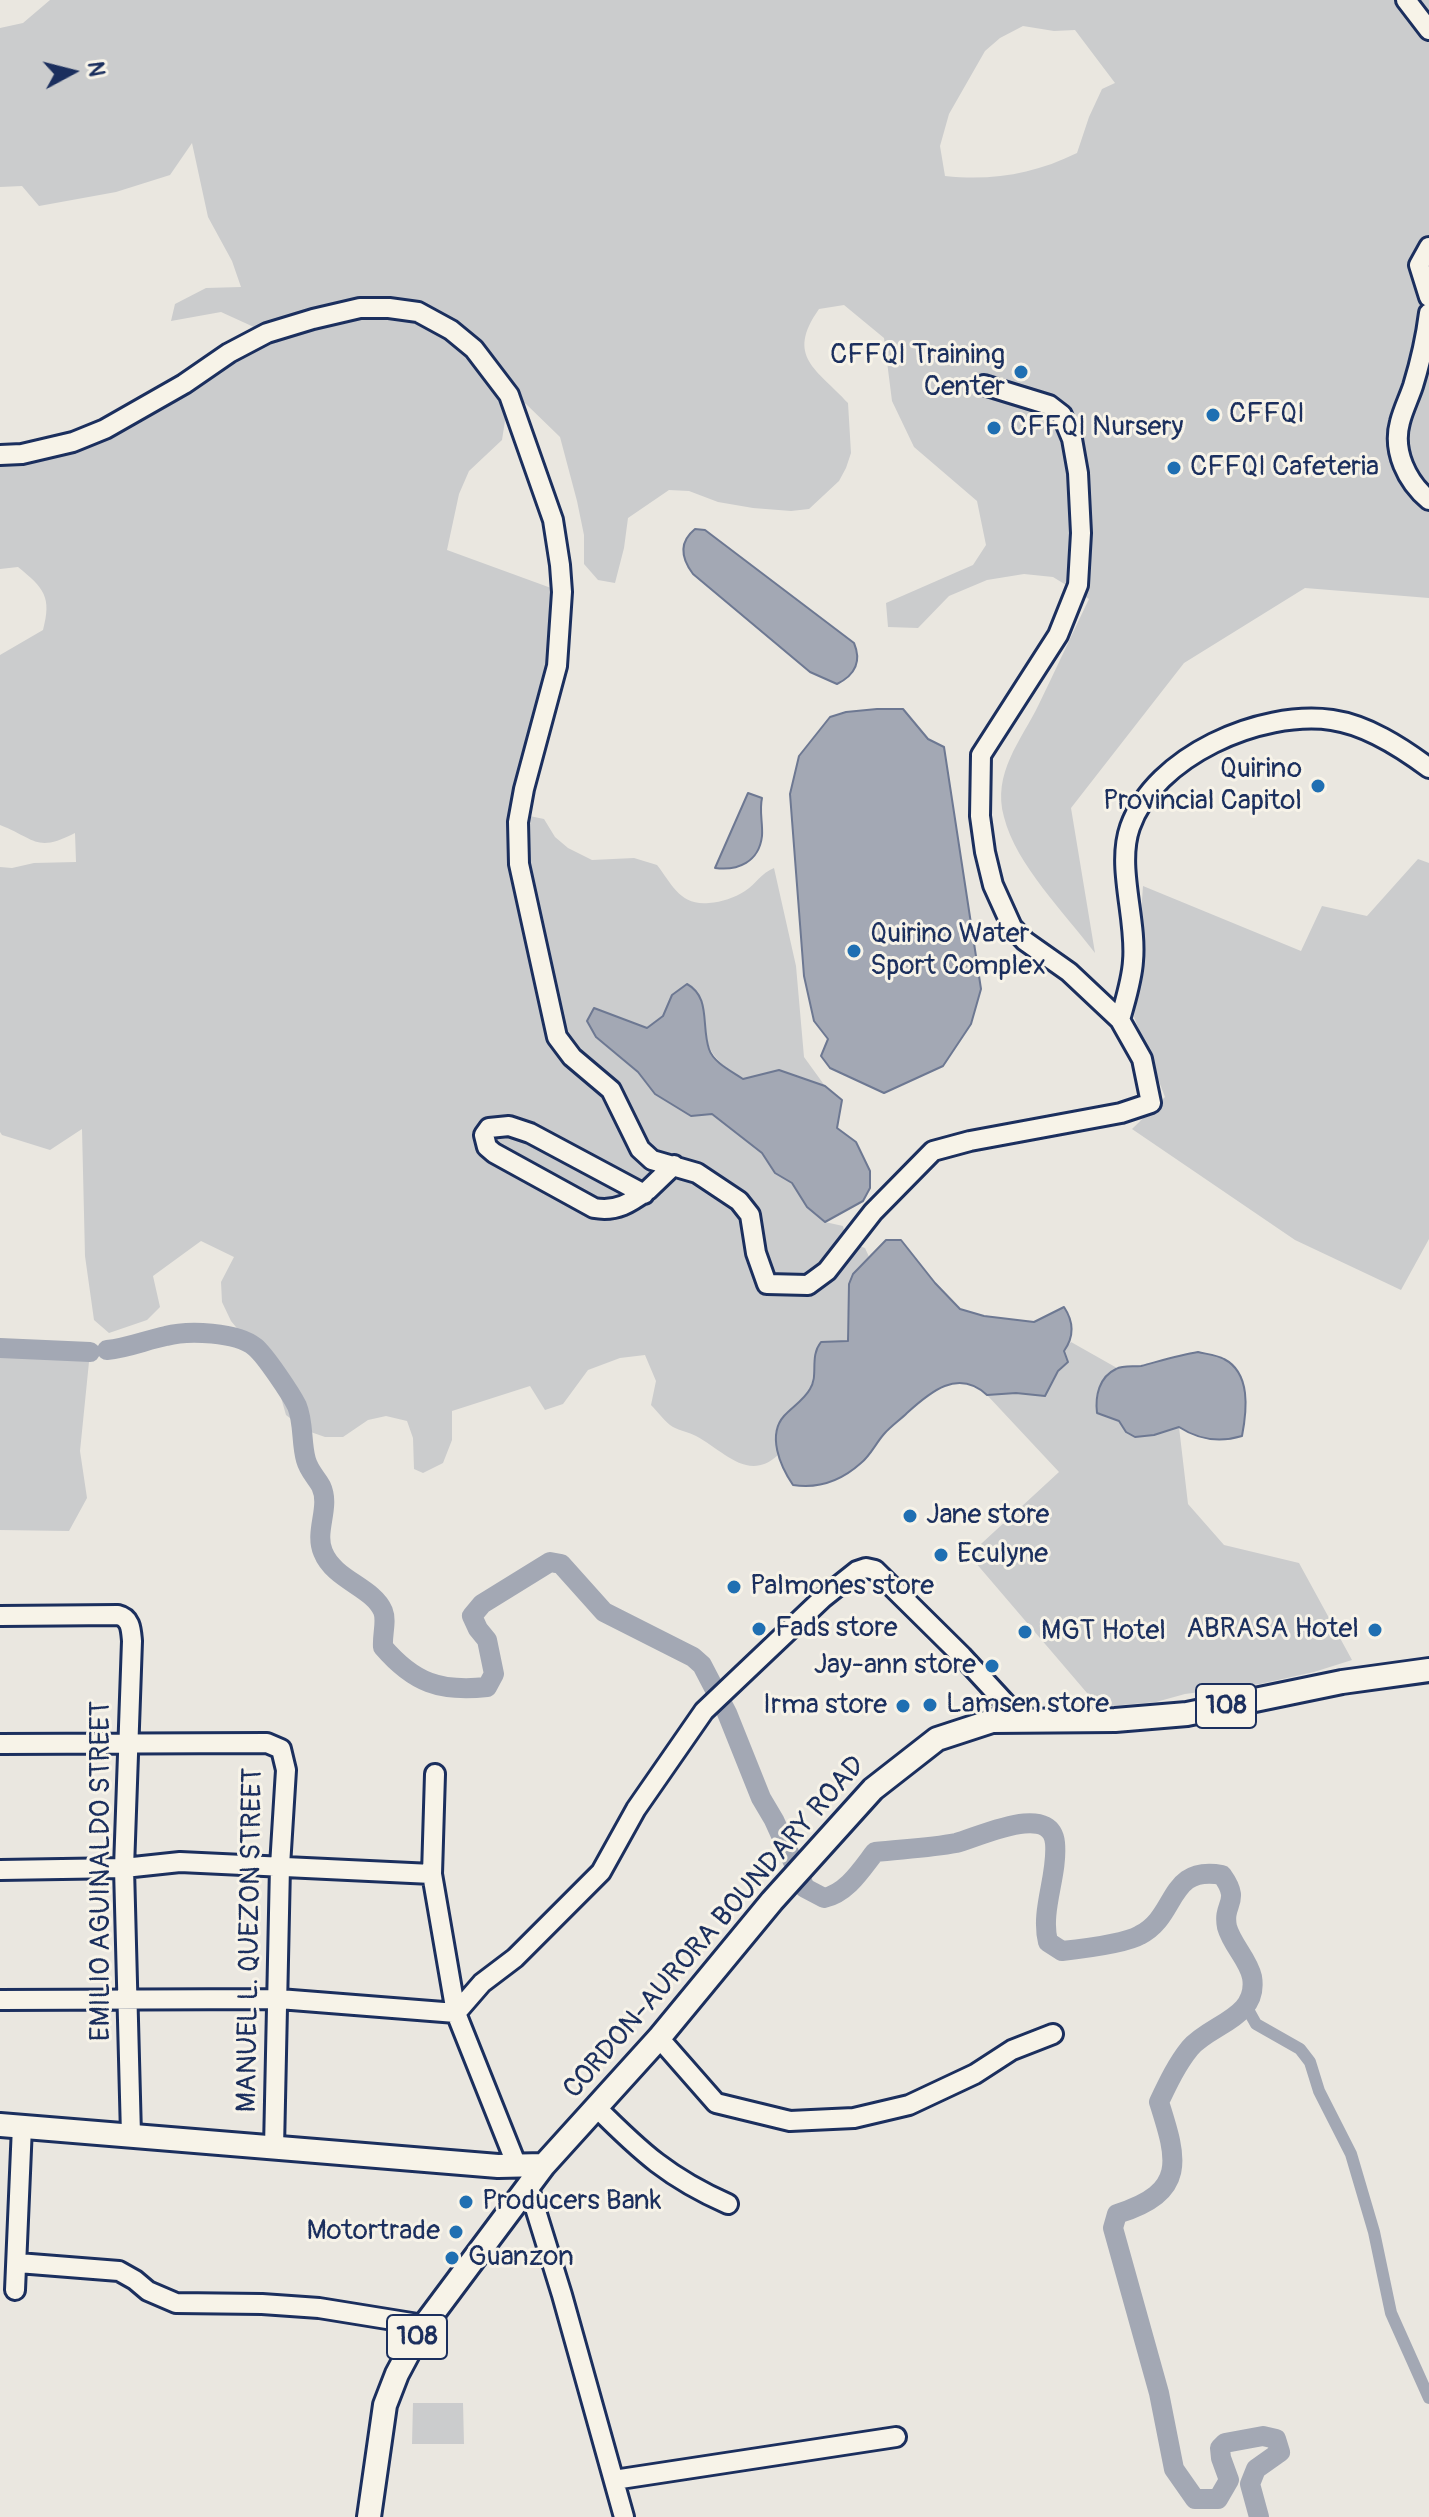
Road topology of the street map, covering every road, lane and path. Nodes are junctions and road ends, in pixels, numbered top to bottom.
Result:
1 (1406, 0) edge
2 (1429, 30) edge
3 (1429, 247) edge
4 (1429, 297) edge
5 (1429, 313) edge
6 (984, 385) dead end
7 (0, 455) edge
8 (1429, 500) edge
9 (1429, 768) edge
10 (1120, 1020) junction
11 (674, 1165) junction
12 (644, 1194) junction
13 (0, 1616) edge
14 (1429, 1670) edge
15 (1021, 1720) junction
16 (128, 1743) junction
17 (0, 1744) edge
18 (435, 1774) dead end
19 (280, 1866) junction
20 (124, 1868) junction
21 (0, 1870) edge
22 (432, 1874) junction
23 (128, 1998) junction
24 (279, 1999) junction
25 (0, 2000) edge
26 (456, 2013) junction
27 (1053, 2034) dead end
28 (659, 2038) junction
29 (597, 2108) junction
30 (11, 2126) edge
31 (131, 2135) junction
32 (274, 2148) junction
33 (544, 2165) junction
34 (507, 2166) junction
35 (525, 2189) junction
36 (728, 2204) dead end
37 (18, 2263) junction
38 (15, 2290) dead end
39 (424, 2325) junction
40 (896, 2437) dead end
41 (614, 2480) junction
42 (369, 2517) edge
43 (624, 2517) edge

1 - 2 street
3 - 4 street
5 - 8 street
6 - 10 street
7 - 11 street
9 - 10 street
10 - 11 street
11 - 12 street
12 - 12 street
13 - 16 street, EMILIO AGUINALDO STREET
14 - 15 main road, CORDON-AURORA BOUNDARY ROAD / 108
15 - 26 street
15 - 28 main road, CORDON-AURORA BOUNDARY ROAD / 108
16 - 17 street
16 - 19 street, MANUEL L. QUEZON STREET
16 - 20 street, EMILIO AGUINALDO STREET
18 - 22 street
19 - 20 street
19 - 22 street
19 - 24 street, MANUEL L. QUEZON STREET
20 - 21 street
20 - 23 street, EMILIO AGUINALDO STREET
22 - 26 street
23 - 24 street
23 - 25 street
23 - 31 street, EMILIO AGUINALDO STREET
24 - 26 street
24 - 32 street, MANUEL L. QUEZON STREET
26 - 34 street
27 - 28 street
28 - 29 main road, CORDON-AURORA BOUNDARY ROAD / 108
29 - 33 main road, CORDON-AURORA BOUNDARY ROAD / 108
29 - 36 street
30 - 31 main road
30 - 37 street
31 - 32 main road
32 - 34 main road
33 - 34 main road
33 - 35 main road, CORDON-AURORA BOUNDARY ROAD / 108
34 - 35 main road
35 - 39 main road, CORDON-AURORA BOUNDARY ROAD / 108
35 - 41 street
37 - 38 street
37 - 39 street
39 - 42 main road, CORDON-AURORA BOUNDARY ROAD / 108
40 - 41 street
41 - 43 street

